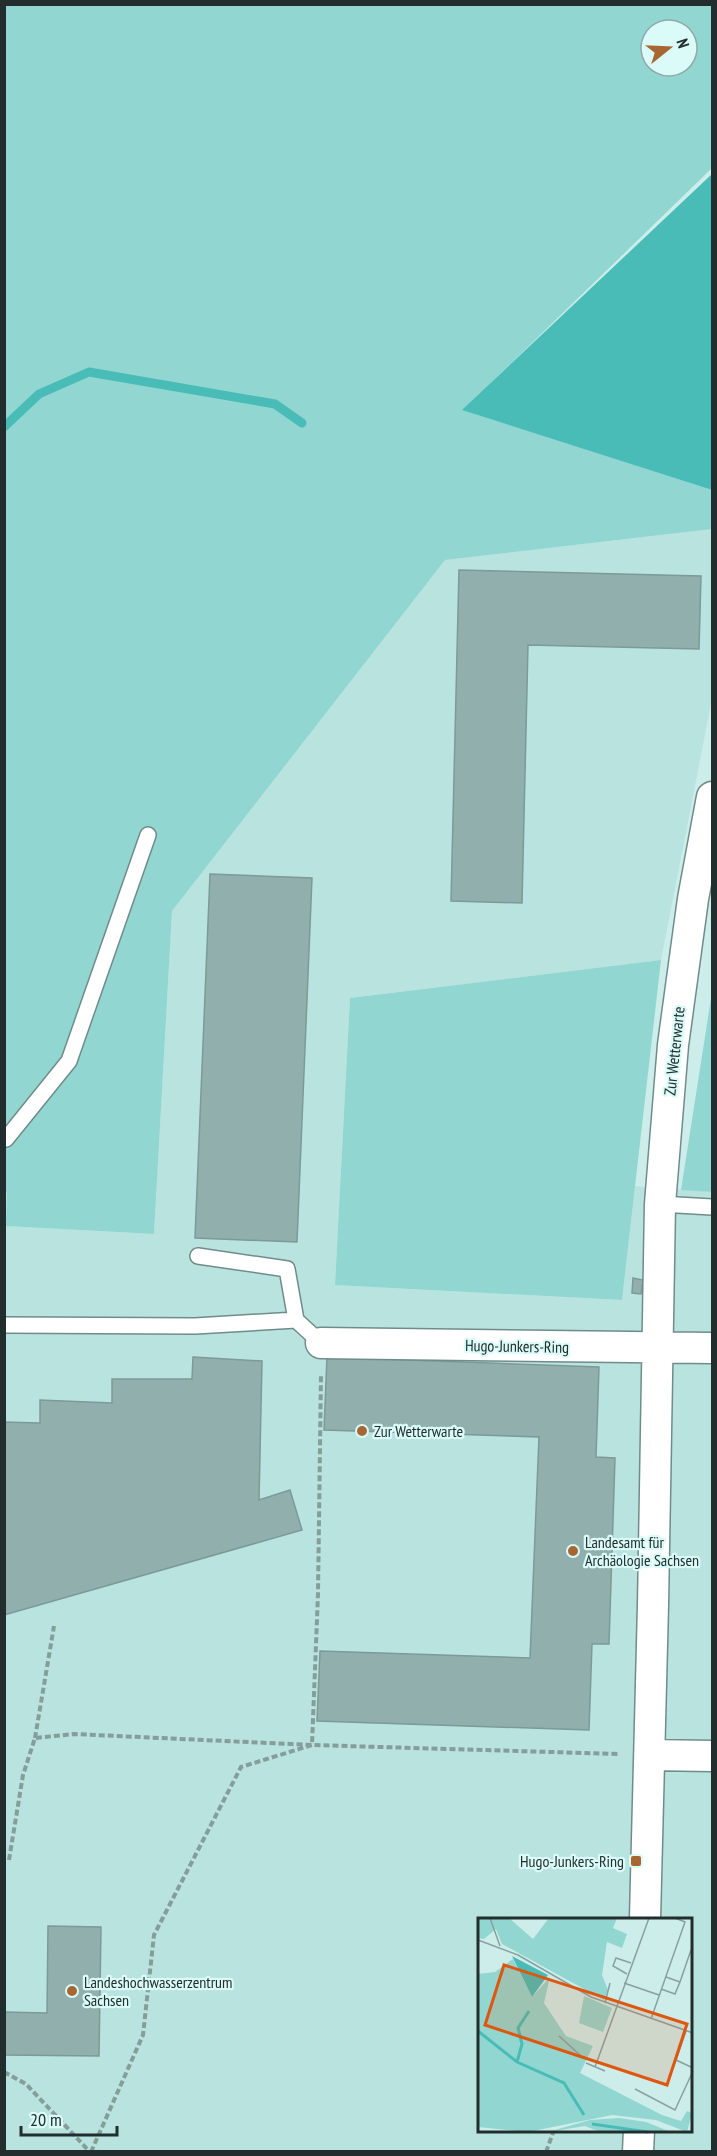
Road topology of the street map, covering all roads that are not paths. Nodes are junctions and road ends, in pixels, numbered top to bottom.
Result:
1 (712, 797) edge
2 (148, 835) dead end
3 (6, 1139) dead end
4 (660, 1204) junction
5 (712, 1207) edge
6 (198, 1256) dead end
7 (296, 1320) junction
8 (4, 1325) edge
9 (321, 1343) joint
10 (656, 1348) junction
11 (712, 1348) edge
12 (650, 1755) junction
13 (712, 1756) edge
14 (645, 1918) edge
15 (639, 2132) edge
16 (638, 2151) edge

1 - 4 street, Zur Wetterwarte
2 - 3 lane
4 - 5 lane
4 - 10 street, Zur Wetterwarte
6 - 7 lane
7 - 8 lane
7 - 9 lane
9 - 10 street, Hugo-Junkers-Ring
10 - 11 street, Hugo-Junkers-Ring
10 - 12 street, Zur Wetterwarte
12 - 13 street
12 - 14 street, Zur Wetterwarte
15 - 16 street

